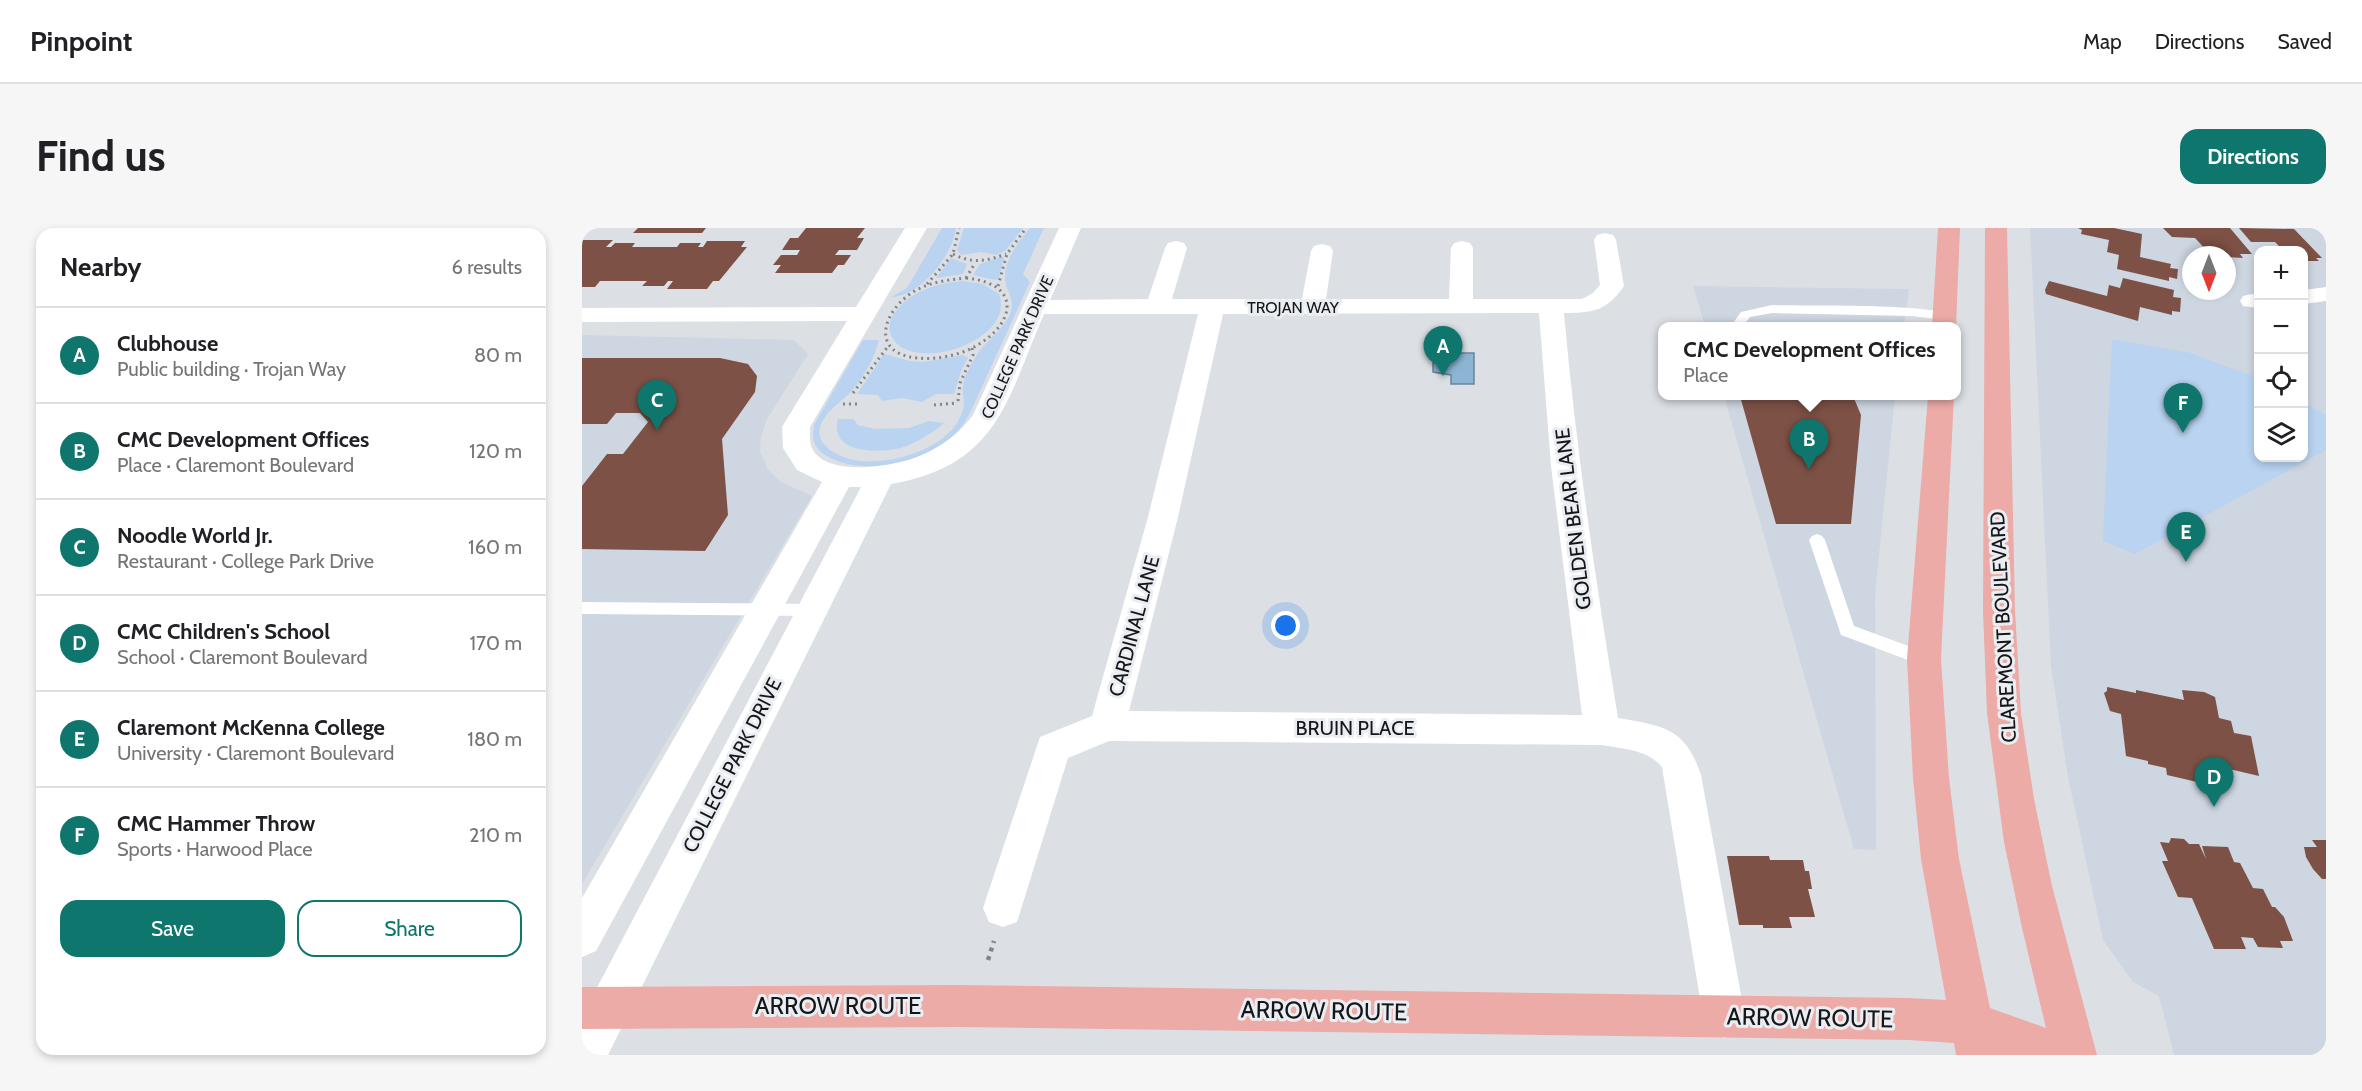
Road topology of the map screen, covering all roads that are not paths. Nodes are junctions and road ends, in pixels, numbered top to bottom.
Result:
1 (916, 228) edge
2 (1070, 228) edge
3 (1949, 228) edge
4 (1996, 228) edge
5 (1605, 240) dead end
6 (1176, 248) dead end
7 (1462, 248) dead end
8 (1322, 251) dead end
9 (2326, 294) edge
10 (2308, 296) edge
11 (1551, 306) junction
12 (1035, 307) junction
13 (1158, 307) junction
14 (1212, 307) junction
15 (1313, 307) junction
16 (1461, 307) junction
17 (862, 314) junction
18 (582, 315) edge
19 (1944, 321) edge
20 (1739, 322) edge
21 (1941, 400) edge
22 (840, 476) junction
23 (881, 476) junction
24 (1817, 540) dead end
25 (582, 608) edge
26 (764, 610) junction
27 (811, 610) junction
28 (1924, 659) junction
29 (1107, 726) junction
30 (1602, 730) junction
31 (1004, 908) dead end
32 (582, 937) edge
33 (595, 1008) edge
34 (1724, 1017) junction
35 (1975, 1039) edge
36 (585, 1055) edge
37 (2060, 1055) edge
38 (2075, 1055) edge

1 - 17 street, COLLEGE PARK DRIVE
2 - 12 street, COLLEGE PARK DRIVE
3 - 19 main road
4 - 38 main road, CLAREMONT BOULEVARD
5 - 11 street, TROJAN WAY
6 - 13 street
7 - 16 street
8 - 15 street
9 - 10 street
11 - 16 street, TROJAN WAY
11 - 30 street, GOLDEN BEAR LANE
12 - 13 street, TROJAN WAY
12 - 23 street, COLLEGE PARK DRIVE
13 - 14 street, TROJAN WAY
14 - 15 street, TROJAN WAY
14 - 29 street, CARDINAL LANE
15 - 16 street, TROJAN WAY
17 - 18 street
17 - 22 street, COLLEGE PARK DRIVE
19 - 20 lane
21 - 28 main road
22 - 23 street, COLLEGE PARK DRIVE
22 - 26 street
23 - 27 street, COLLEGE PARK DRIVE
24 - 28 lane
25 - 26 lane
26 - 27 lane
26 - 32 street
27 - 33 street, COLLEGE PARK DRIVE
28 - 35 main road
29 - 30 street, BRUIN PLACE
29 - 31 street
30 - 34 street, BRUIN PLACE
33 - 34 main road, ARROW ROUTE
33 - 36 street, COLLEGE PARK DRIVE
34 - 35 main road, ARROW ROUTE
35 - 37 main road, ARROW ROUTE

